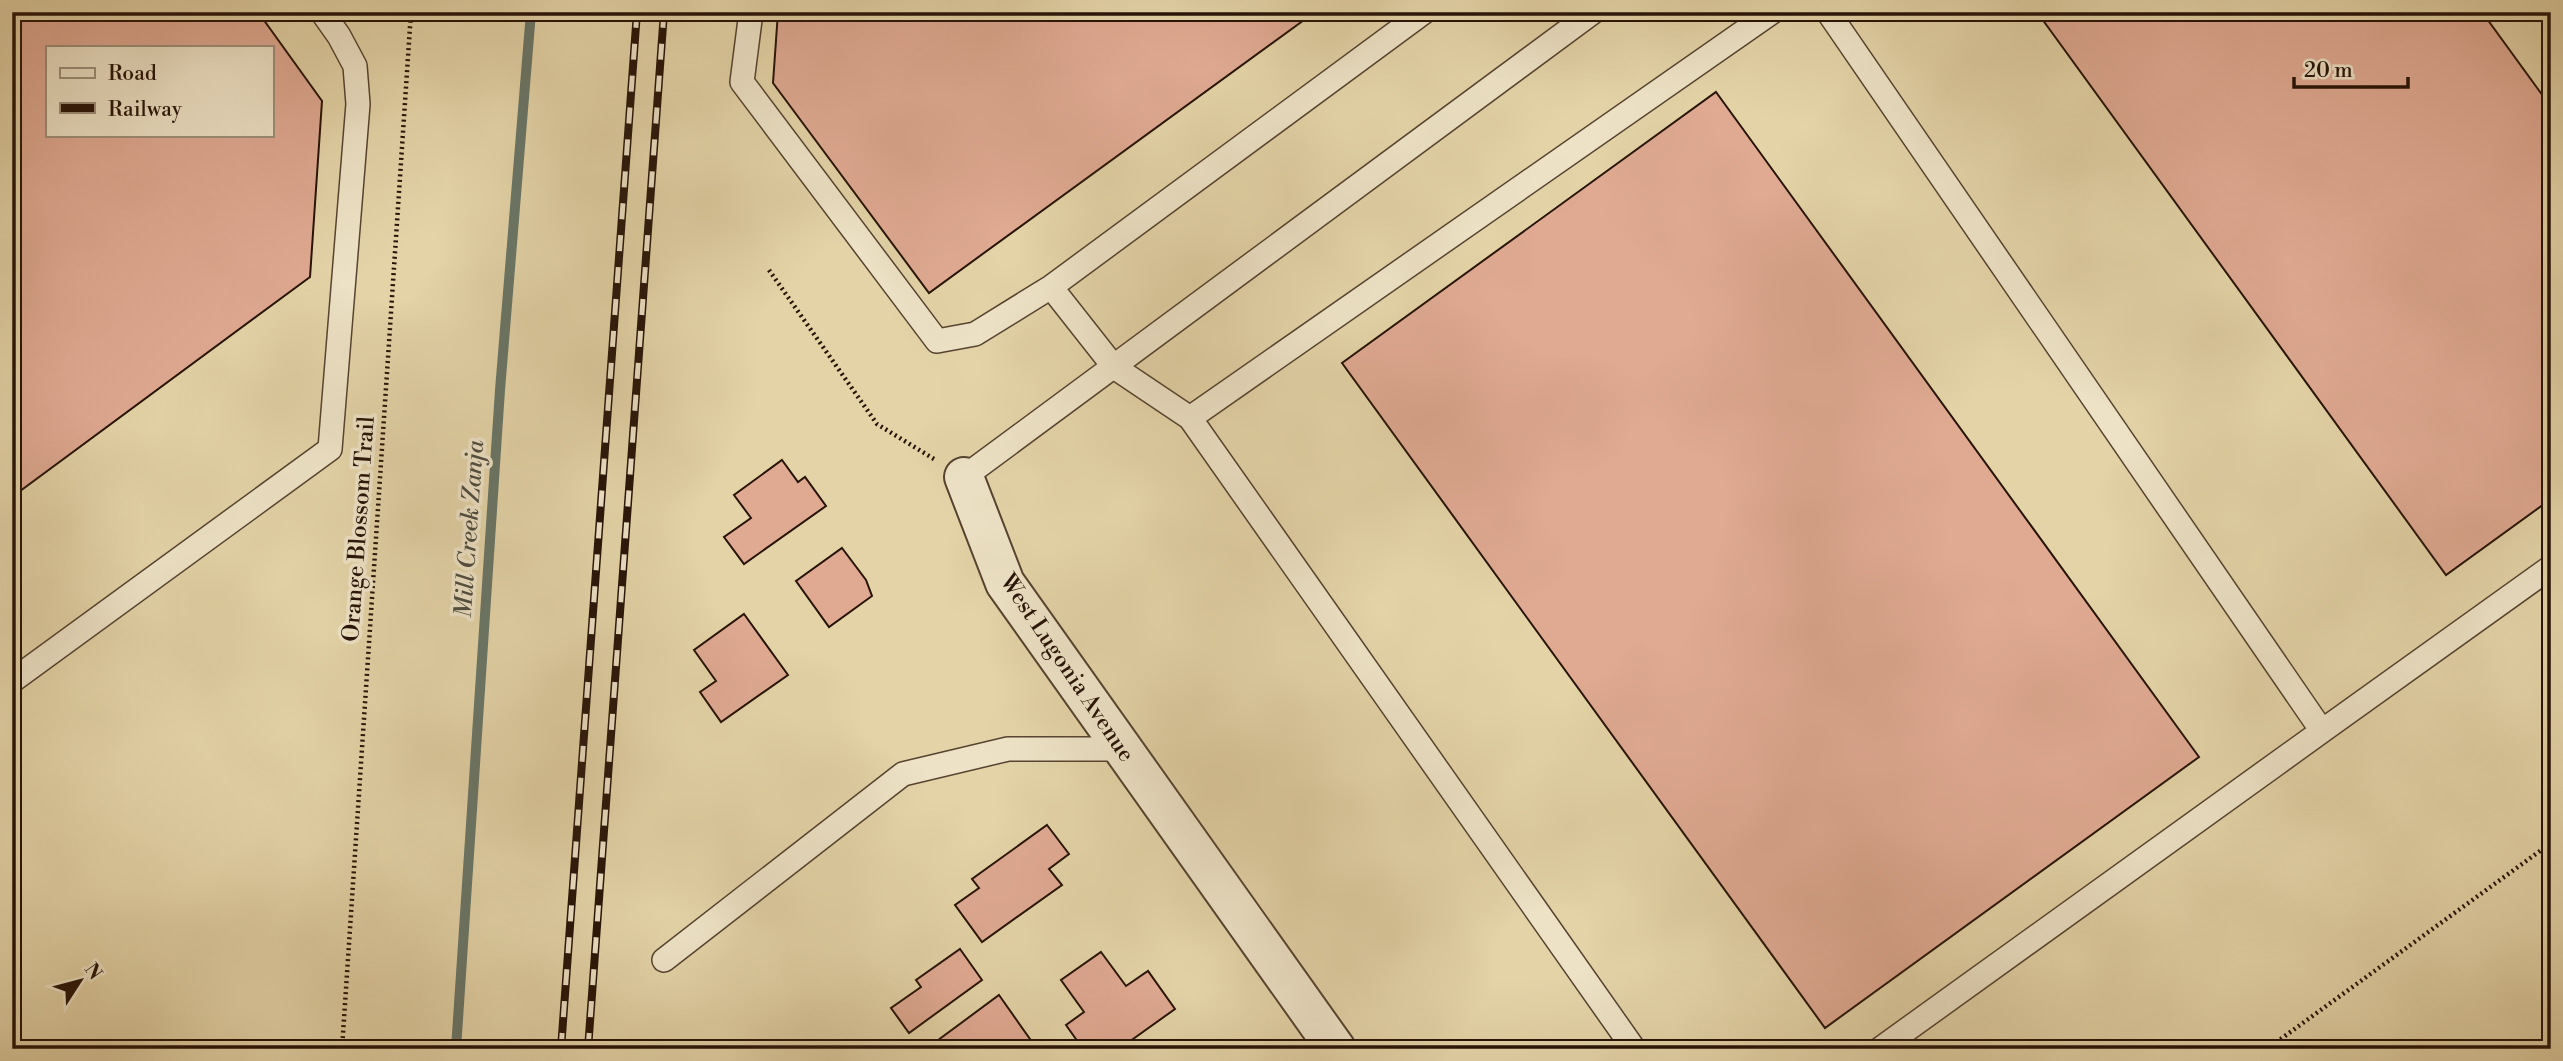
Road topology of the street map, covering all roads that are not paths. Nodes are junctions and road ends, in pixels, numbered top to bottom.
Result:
1 (322, 12) edge
2 (751, 12) edge
3 (1424, 12) edge
4 (1593, 12) edge
5 (1772, 12) edge
6 (1828, 12) edge
7 (1051, 288) junction
8 (1114, 367) junction
9 (1190, 418) junction
10 (964, 477) joint
11 (2551, 567) edge
12 (12, 681) edge
13 (2322, 732) junction
14 (1122, 749) junction
15 (664, 960) dead end
16 (1336, 1049) edge
17 (1634, 1049) edge
18 (1880, 1049) edge

1 - 12 lane
2 - 7 lane
3 - 7 lane
4 - 8 lane
5 - 9 lane
6 - 13 lane
7 - 8 lane
8 - 9 lane
8 - 10 lane
9 - 17 lane
10 - 14 street, West Lugonia Avenue
11 - 13 lane
13 - 18 lane
14 - 15 lane
14 - 16 street, West Lugonia Avenue

